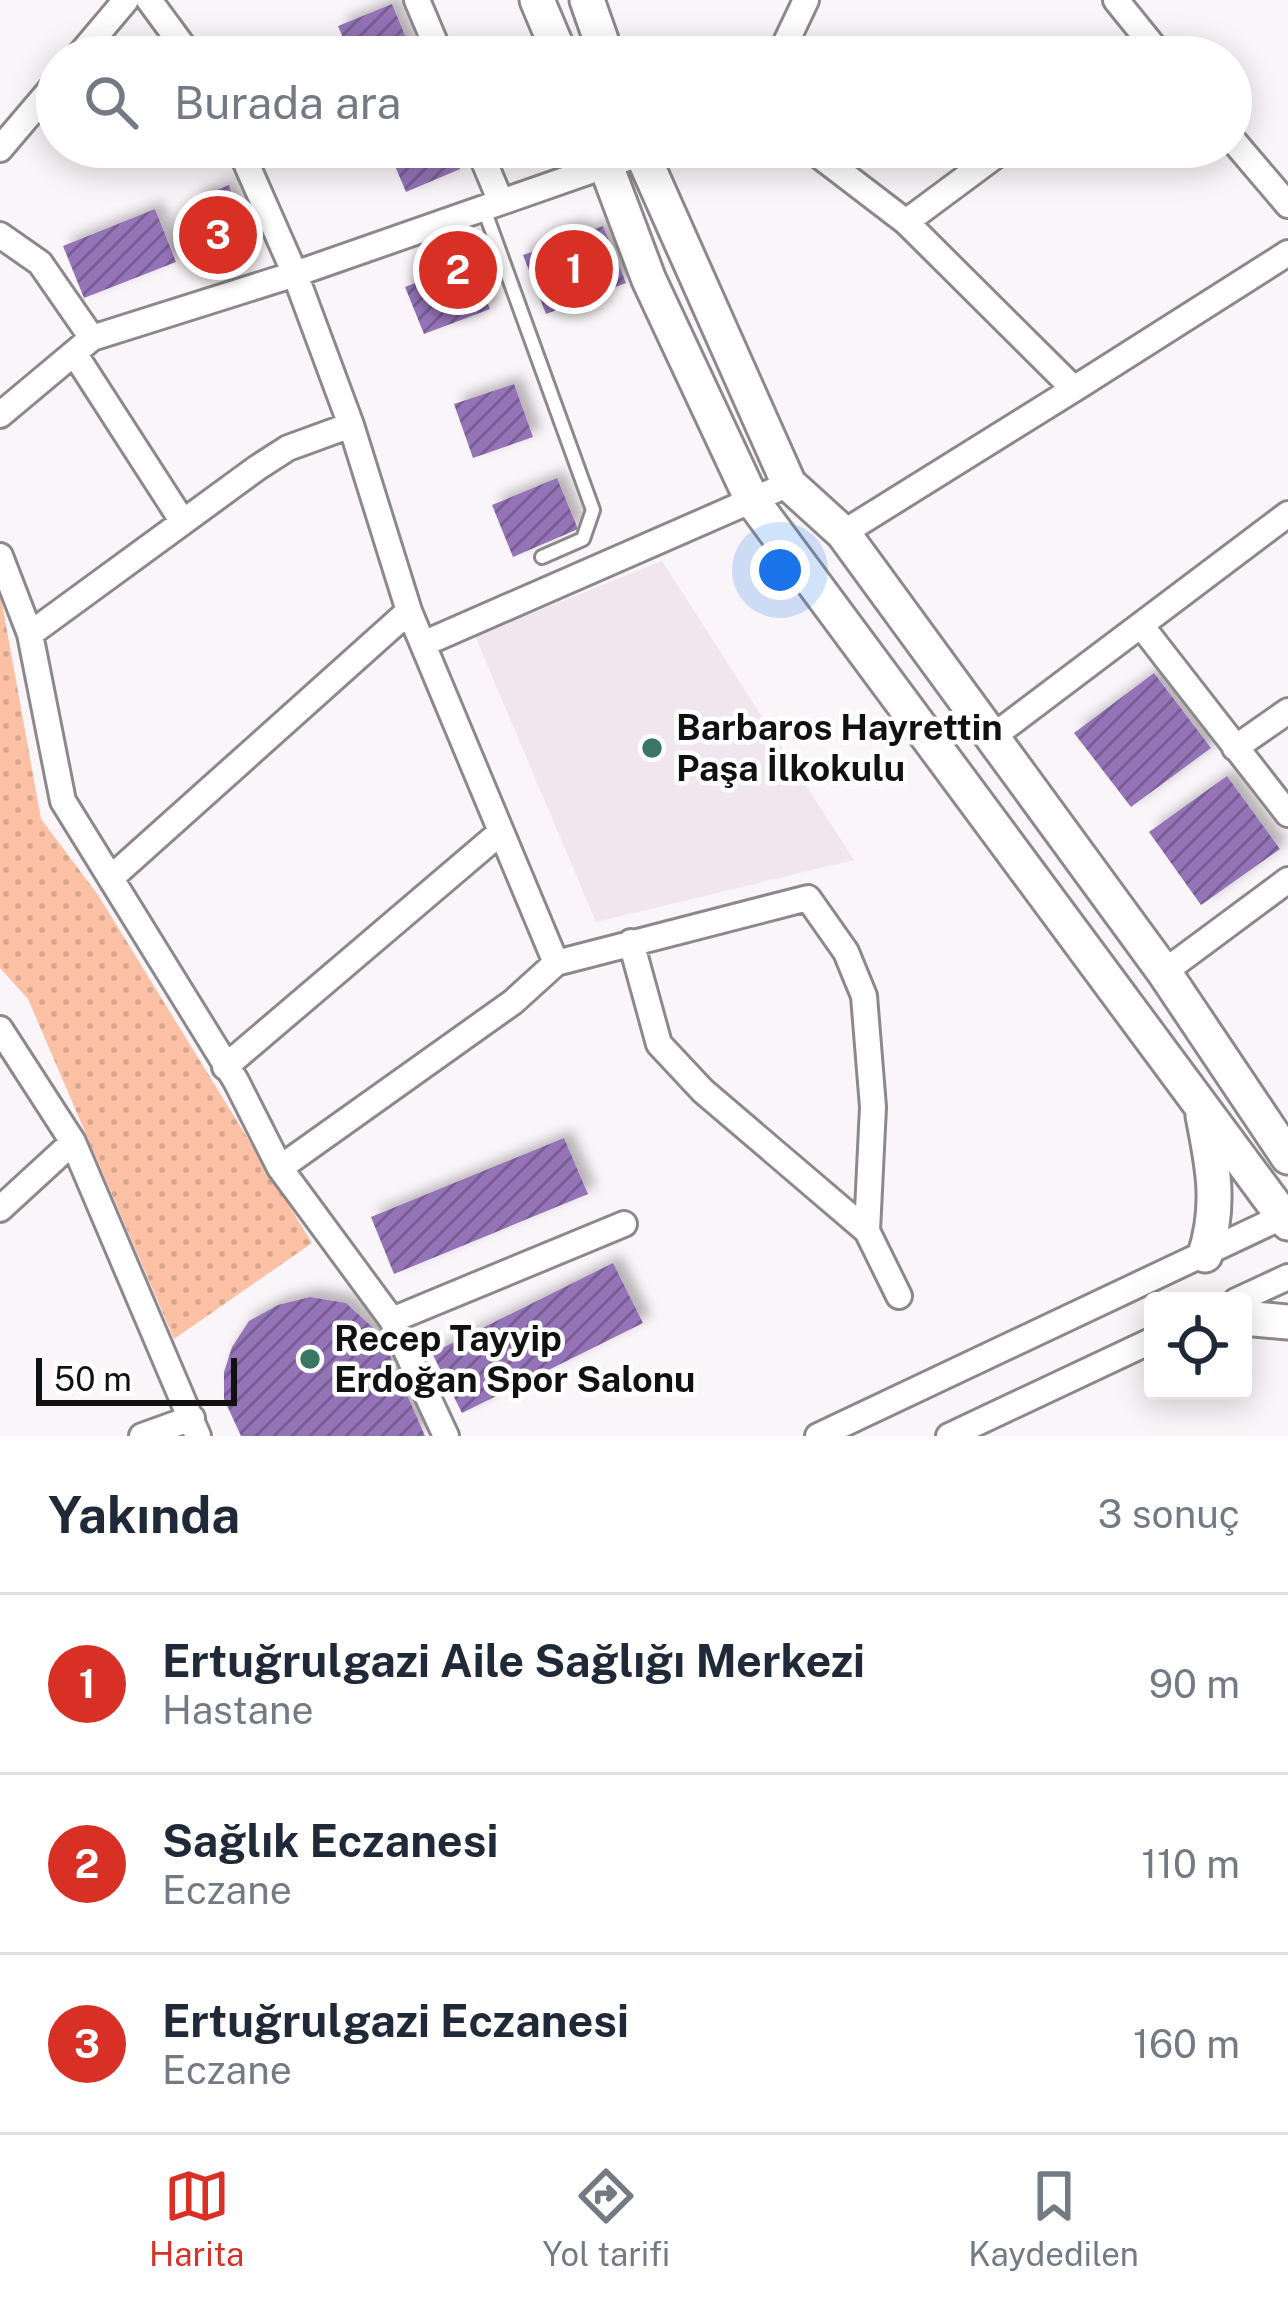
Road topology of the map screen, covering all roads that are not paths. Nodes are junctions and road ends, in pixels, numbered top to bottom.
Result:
1 (126, 0) edge
2 (149, 0) edge
3 (417, 0) edge
4 (537, 0) edge
5 (587, 0) edge
6 (806, 0) edge
7 (1116, 0) edge
8 (96, 36) edge
9 (176, 36) edge
10 (432, 36) edge
11 (552, 36) edge
12 (600, 36) edge
13 (789, 36) edge
14 (1137, 36) edge
15 (36, 107) edge
16 (0, 149) edge
17 (1252, 163) edge
18 (248, 168) edge
19 (483, 168) edge
20 (580, 168) edge
21 (608, 168) edge
22 (655, 168) edge
23 (835, 168) edge
24 (979, 168) edge
25 (493, 205) junction
26 (1288, 206) edge
27 (906, 222) junction
28 (0, 235) edge
29 (1288, 253) edge
30 (295, 274) junction
31 (83, 345) junction
32 (1074, 389) junction
33 (0, 415) edge
34 (351, 425) junction
35 (790, 484) junction
36 (752, 500) junction
37 (1288, 514) edge
38 (183, 522) junction
39 (843, 533) junction
40 (0, 556) edge
41 (542, 556) dead end
42 (409, 611) junction
43 (1143, 628) junction
44 (30, 634) junction
45 (423, 644) junction
46 (1288, 711) edge
47 (991, 738) junction
48 (1235, 748) junction
49 (1288, 814) edge
50 (501, 832) junction
51 (112, 878) junction
52 (1288, 880) edge
53 (632, 942) junction
54 (556, 963) junction
55 (1164, 972) junction
56 (0, 1029) edge
57 (225, 1067) junction
58 (1201, 1102) junction
59 (73, 1142) junction
60 (1288, 1157) edge
61 (280, 1168) junction
62 (0, 1209) edge
63 (1286, 1218) edge
64 (624, 1224) dead end
65 (867, 1231) junction
66 (1205, 1255) junction
67 (1288, 1277) edge
68 (1252, 1294) edge
69 (899, 1296) dead end
70 (1252, 1319) edge
71 (392, 1320) junction
72 (1288, 1322) edge
73 (1144, 1344) edge
74 (195, 1427) edge
75 (142, 1436) edge
76 (446, 1436) edge
77 (818, 1436) edge
78 (949, 1436) edge

1 - 8 street
2 - 9 street
3 - 10 street
4 - 11 street
5 - 12 street
6 - 13 street
7 - 14 street
15 - 16 street
17 - 26 street
18 - 30 street
19 - 25 street
20 - 25 street
21 - 36 street
22 - 35 street
23 - 27 street
24 - 27 street
25 - 30 street
25 - 41 lane
27 - 32 street
28 - 31 street
29 - 32 street
30 - 31 street
30 - 34 street
31 - 33 street
31 - 38 street
32 - 39 street
34 - 38 street
34 - 42 street
35 - 36 street
35 - 39 street
36 - 45 street
36 - 58 street
37 - 43 street
38 - 44 street
39 - 47 street
40 - 44 street
42 - 45 street
42 - 51 street
43 - 47 street
43 - 48 street
44 - 51 street
45 - 50 street
46 - 48 street
47 - 55 street
48 - 49 street
50 - 54 street
50 - 57 street
51 - 57 street
52 - 55 street
53 - 54 street
53 - 65 street
53 - 65 street
54 - 61 street
55 - 60 street
56 - 59 street
57 - 61 street
58 - 63 street
58 - 66 street
59 - 62 street
59 - 74 street
61 - 71 street
63 - 66 street
64 - 71 street
65 - 69 street
66 - 77 street
67 - 68 street
70 - 72 street
71 - 76 street
73 - 78 street
74 - 75 street

